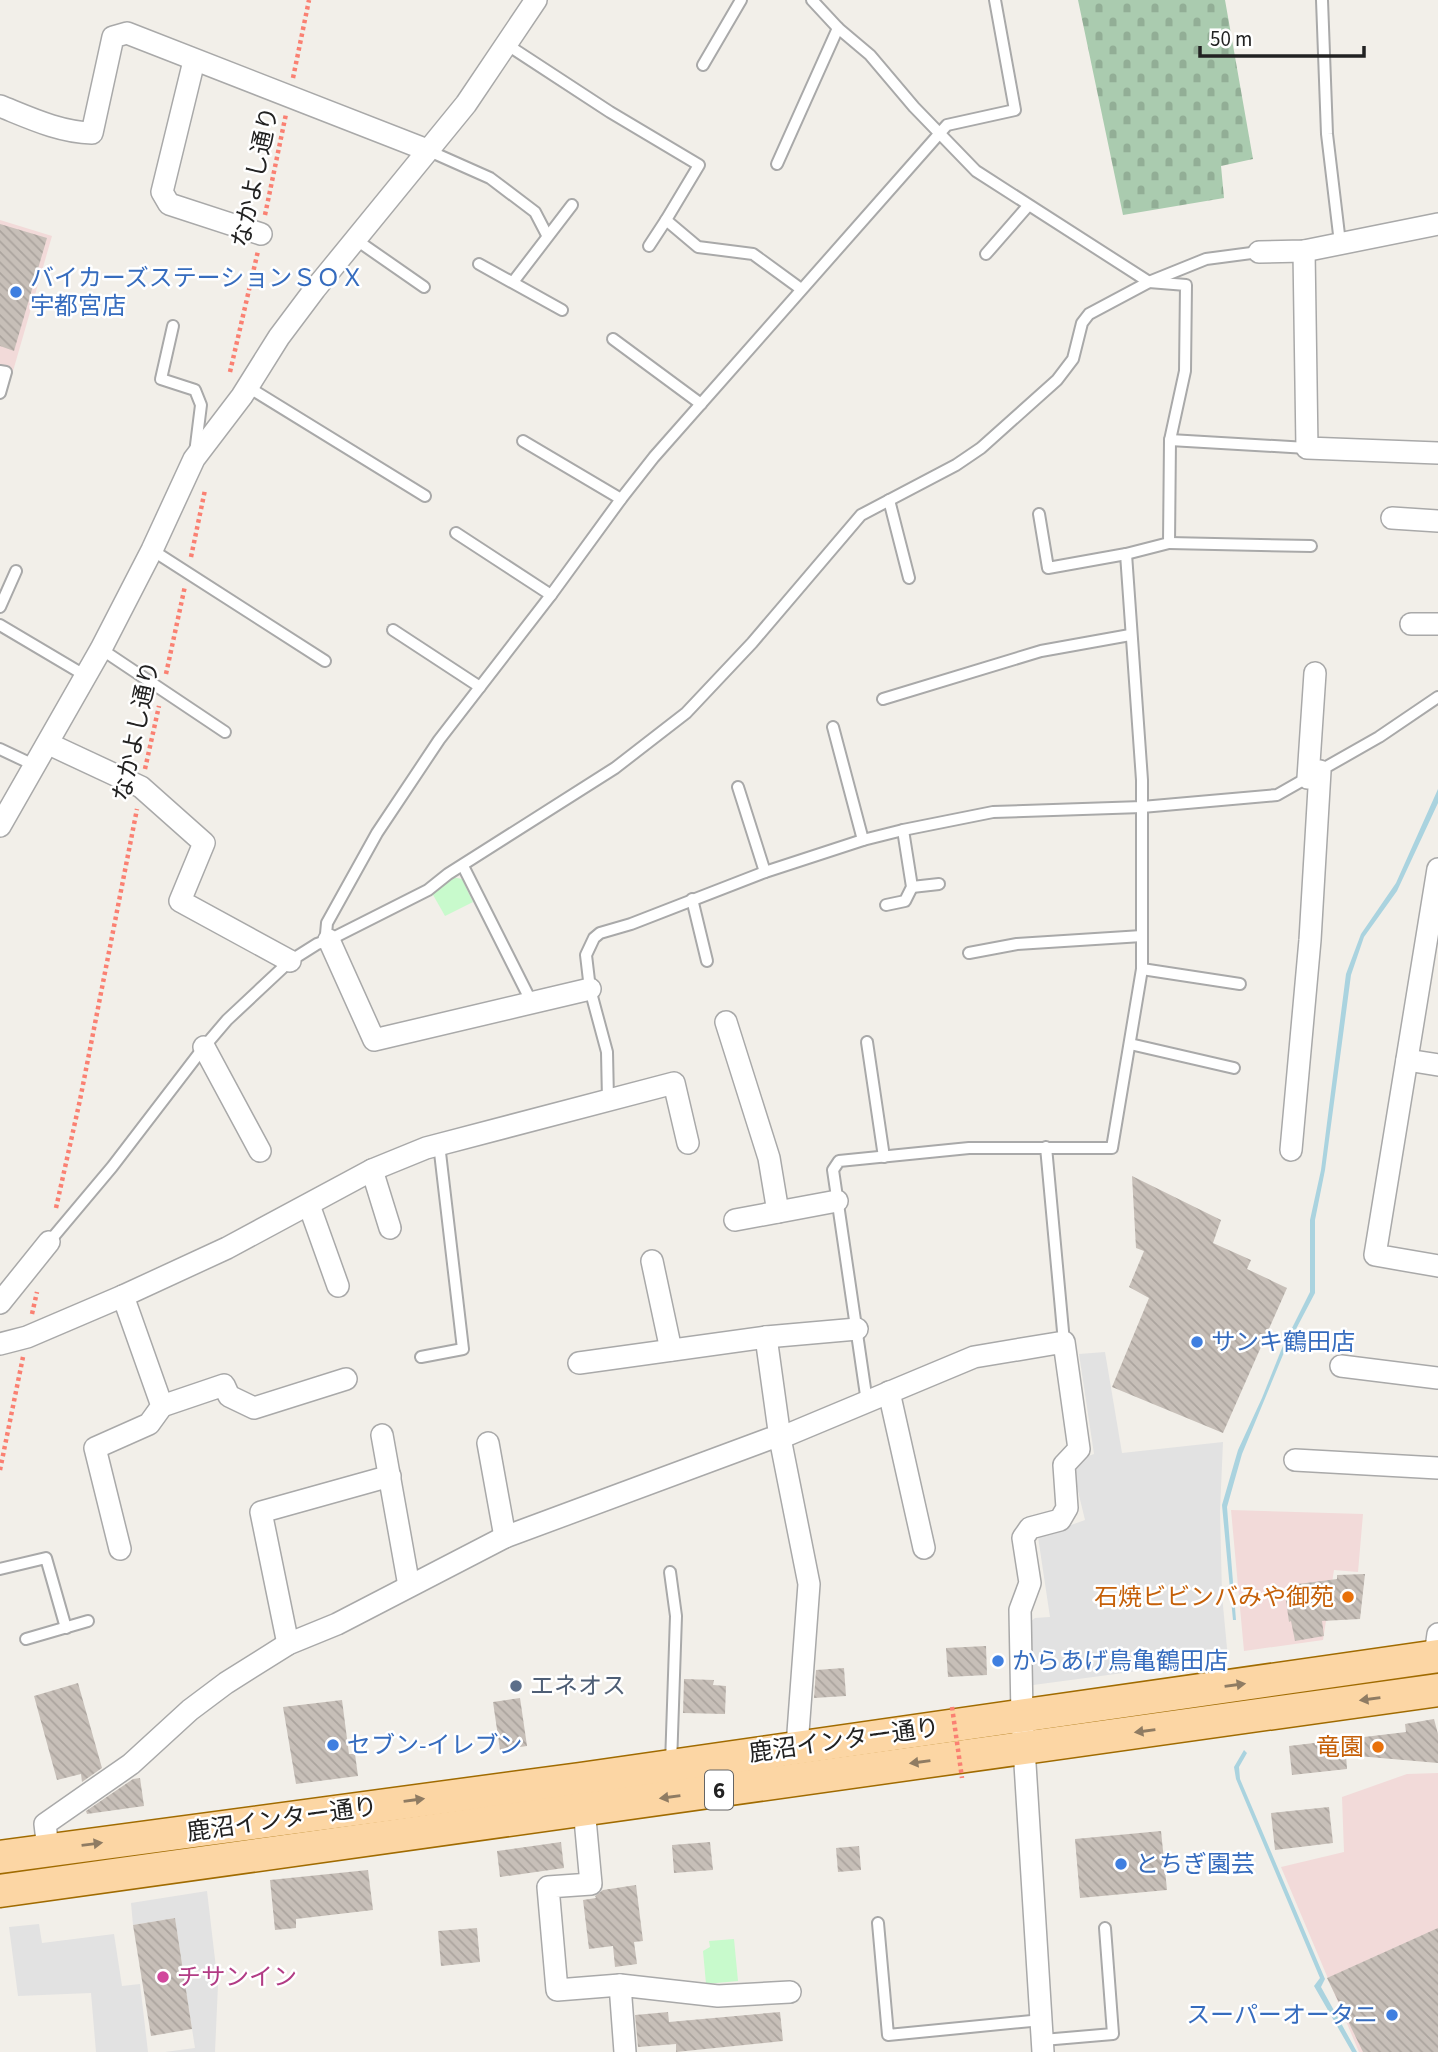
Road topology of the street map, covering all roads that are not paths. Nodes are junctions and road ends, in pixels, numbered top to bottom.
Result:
1 (536, 0) edge
2 (741, 0) edge
3 (812, 0) edge
4 (995, 0) edge
5 (1322, 0) edge
6 (838, 28) junction
7 (506, 44) junction
8 (194, 61) junction
9 (702, 65) dead end
10 (0, 106) edge
11 (939, 134) junction
12 (427, 150) junction
13 (776, 164) dead end
14 (572, 205) dead end
15 (1028, 206) junction
16 (666, 220) junction
17 (1438, 224) edge
18 (261, 234) road end
19 (547, 235) junction
20 (355, 239) junction
21 (1340, 243) junction
22 (649, 246) dead end
23 (1304, 251) junction
24 (1259, 252) joint
25 (986, 254) dead end
26 (479, 264) dead end
27 (513, 282) junction
28 (1149, 282) junction
29 (424, 287) dead end
30 (802, 289) junction
31 (562, 310) dead end
32 (173, 326) dead end
33 (613, 339) dead end
34 (0, 371) edge
35 (239, 382) junction
36 (0, 393) edge
37 (701, 404) junction
38 (1170, 440) junction
39 (523, 441) dead end
40 (1307, 448) junction
41 (1438, 453) edge
42 (194, 459) junction
43 (425, 496) dead end
44 (621, 499) junction
45 (889, 500) junction
46 (1039, 514) dead end
47 (1392, 518) dead end
48 (1438, 521) edge
49 (456, 533) dead end
50 (1169, 543) junction
51 (1311, 546) dead end
52 (152, 550) junction
53 (1126, 554) junction
54 (16, 571) dead end
55 (909, 578) dead end
56 (551, 595) junction
57 (0, 607) edge
58 (1411, 624) dead end
59 (1438, 624) edge
60 (0, 625) edge
61 (393, 630) dead end
62 (1130, 635) junction
63 (101, 649) junction
64 (325, 661) dead end
65 (1315, 673) dead end
66 (86, 676) junction
67 (480, 687) junction
68 (1438, 696) edge
69 (883, 699) dead end
70 (833, 727) dead end
71 (226, 732) dead end
72 (48, 744) junction
73 (0, 749) edge
74 (36, 765) junction
75 (1314, 774) junction
76 (738, 787) dead end
77 (1142, 807) junction
78 (0, 826) edge
79 (903, 830) junction
80 (863, 840) junction
81 (464, 866) junction
82 (1438, 871) edge
83 (765, 872) junction
84 (939, 884) dead end
85 (912, 887) junction
86 (692, 899) junction
87 (886, 905) dead end
88 (1142, 936) junction
89 (329, 940) junction
90 (969, 953) dead end
91 (290, 961) junction
92 (707, 961) dead end
93 (1142, 969) junction
94 (1240, 984) dead end
95 (590, 989) junction
96 (533, 1003) junction
97 (726, 1022) dead end
98 (867, 1042) dead end
99 (1130, 1044) junction
100 (204, 1047) junction
101 (1406, 1060) junction
102 (1438, 1065) edge
103 (1234, 1068) dead end
104 (608, 1100) junction
105 (688, 1143) dead end
106 (439, 1144) junction
107 (1046, 1147) junction
108 (1291, 1150) dead end
109 (260, 1151) dead end
110 (884, 1157) junction
111 (372, 1170) junction
112 (837, 1201) junction
113 (309, 1205) junction
114 (778, 1212) junction
115 (736, 1220) dead end
116 (390, 1228) dead end
117 (49, 1242) joint
118 (652, 1261) dead end
119 (1438, 1266) edge
120 (338, 1286) dead end
121 (123, 1296) junction
122 (0, 1303) edge
123 (857, 1329) junction
124 (766, 1338) junction
125 (1063, 1342) junction
126 (0, 1344) edge
127 (671, 1350) junction
128 (421, 1357) dead end
129 (579, 1363) dead end
130 (1341, 1366) dead end
131 (1438, 1378) edge
132 (346, 1379) dead end
133 (889, 1392) junction
134 (867, 1402) junction
135 (162, 1406) junction
136 (382, 1435) dead end
137 (780, 1438) junction
138 (488, 1443) dead end
139 (1295, 1460) dead end
140 (1438, 1468) edge
141 (390, 1476) junction
142 (505, 1537) junction
143 (923, 1548) dead end
144 (120, 1549) dead end
145 (0, 1569) edge
146 (670, 1572) dead end
147 (409, 1586) junction
148 (88, 1621) dead end
149 (66, 1628) junction
150 (26, 1639) dead end
151 (288, 1644) junction
152 (1437, 1649) edge
153 (1438, 1690) edge
154 (1022, 1716) junction
155 (797, 1746) junction
156 (1024, 1747) junction
157 (671, 1764) junction
158 (580, 1779) junction
159 (584, 1810) junction
160 (48, 1849) junction
161 (0, 1857) edge
162 (0, 1891) edge
163 (878, 1923) dead end
164 (1105, 1928) dead end
165 (620, 1985) junction
166 (790, 1993) dead end
167 (1043, 2037) edge
168 (625, 2052) edge

1 - 7 street
2 - 9 lane
3 - 6 lane
4 - 11 lane
5 - 21 lane
6 - 11 lane
6 - 13 lane
7 - 12 street
7 - 16 lane
8 - 10 street
8 - 12 street
8 - 18 street
11 - 15 lane
11 - 30 lane
12 - 19 lane
12 - 20 street
14 - 19 lane
15 - 25 lane
15 - 28 lane
16 - 22 lane
16 - 30 lane
17 - 21 street
19 - 27 lane
20 - 29 lane
20 - 35 street
21 - 23 street
23 - 24 street
23 - 40 street
24 - 28 lane
26 - 27 lane
27 - 31 lane
28 - 38 lane
28 - 45 lane
30 - 37 lane
32 - 42 lane
33 - 37 lane
34 - 36 lane
35 - 42 street
35 - 43 lane
37 - 44 lane
38 - 40 lane
38 - 50 lane
39 - 44 lane
40 - 41 street
42 - 52 street
44 - 56 lane
45 - 55 lane
45 - 81 lane
46 - 53 lane
47 - 48 street
49 - 56 lane
50 - 51 lane
50 - 53 lane
52 - 63 street
52 - 64 lane
53 - 62 lane
54 - 57 lane
56 - 67 lane
58 - 59 street
60 - 66 lane
61 - 67 lane
62 - 69 lane
62 - 77 lane
63 - 66 street
63 - 71 lane
65 - 75 street
66 - 72 street
67 - 89 lane
68 - 75 lane
70 - 80 lane
72 - 74 street
72 - 91 street
73 - 74 lane
74 - 78 street
75 - 77 lane
75 - 108 street
76 - 83 lane
77 - 79 lane
77 - 88 lane
79 - 80 lane
79 - 85 lane
80 - 83 lane
81 - 89 lane
81 - 96 lane
82 - 101 street
83 - 86 lane
84 - 85 lane
85 - 87 lane
86 - 92 lane
86 - 95 lane
88 - 90 lane
88 - 93 lane
89 - 91 lane
89 - 96 street
91 - 100 lane
93 - 94 lane
93 - 99 lane
95 - 96 street
95 - 104 lane
97 - 114 street
98 - 110 lane
99 - 103 lane
99 - 107 lane
100 - 109 street
100 - 117 lane
101 - 102 street
101 - 119 street
104 - 105 street
104 - 106 street
106 - 111 street
106 - 128 lane
107 - 110 lane
107 - 125 lane
110 - 112 lane
111 - 113 street
111 - 116 street
112 - 114 street
112 - 123 lane
113 - 120 street
113 - 121 street
114 - 115 street
117 - 122 street
118 - 127 street
121 - 126 street
121 - 135 street
123 - 124 street
123 - 134 lane
124 - 127 street
124 - 137 street
125 - 133 street
125 - 154 street
127 - 129 street
130 - 131 street
132 - 135 street
133 - 134 street
133 - 143 street
134 - 137 street
135 - 144 street
136 - 141 street
137 - 142 street
137 - 155 street
138 - 142 street
139 - 140 street
141 - 147 street
141 - 151 street
142 - 147 street
145 - 149 lane
146 - 157 lane
147 - 151 street
148 - 149 lane
149 - 150 lane
151 - 160 street
154 -> 152 main road, 鹿沼インター通り / 6
153 -> 156 main road, 鹿沼インター通り / 6
154 - 155 main road, 鹿沼インター通り / 6
154 - 156 street
155 - 157 main road, 鹿沼インター通り / 6
156 -> 159 main road, 鹿沼インター通り / 6
156 - 167 street
157 - 158 main road, 鹿沼インター通り / 6
158 - 159 street
160 -> 158 main road, 鹿沼インター通り / 6
159 - 162 main road, 鹿沼インター通り / 6
159 - 165 street
160 - 161 main road, 鹿沼インター通り / 6
163 - 167 lane
164 - 167 lane
165 - 166 street
165 - 168 street

